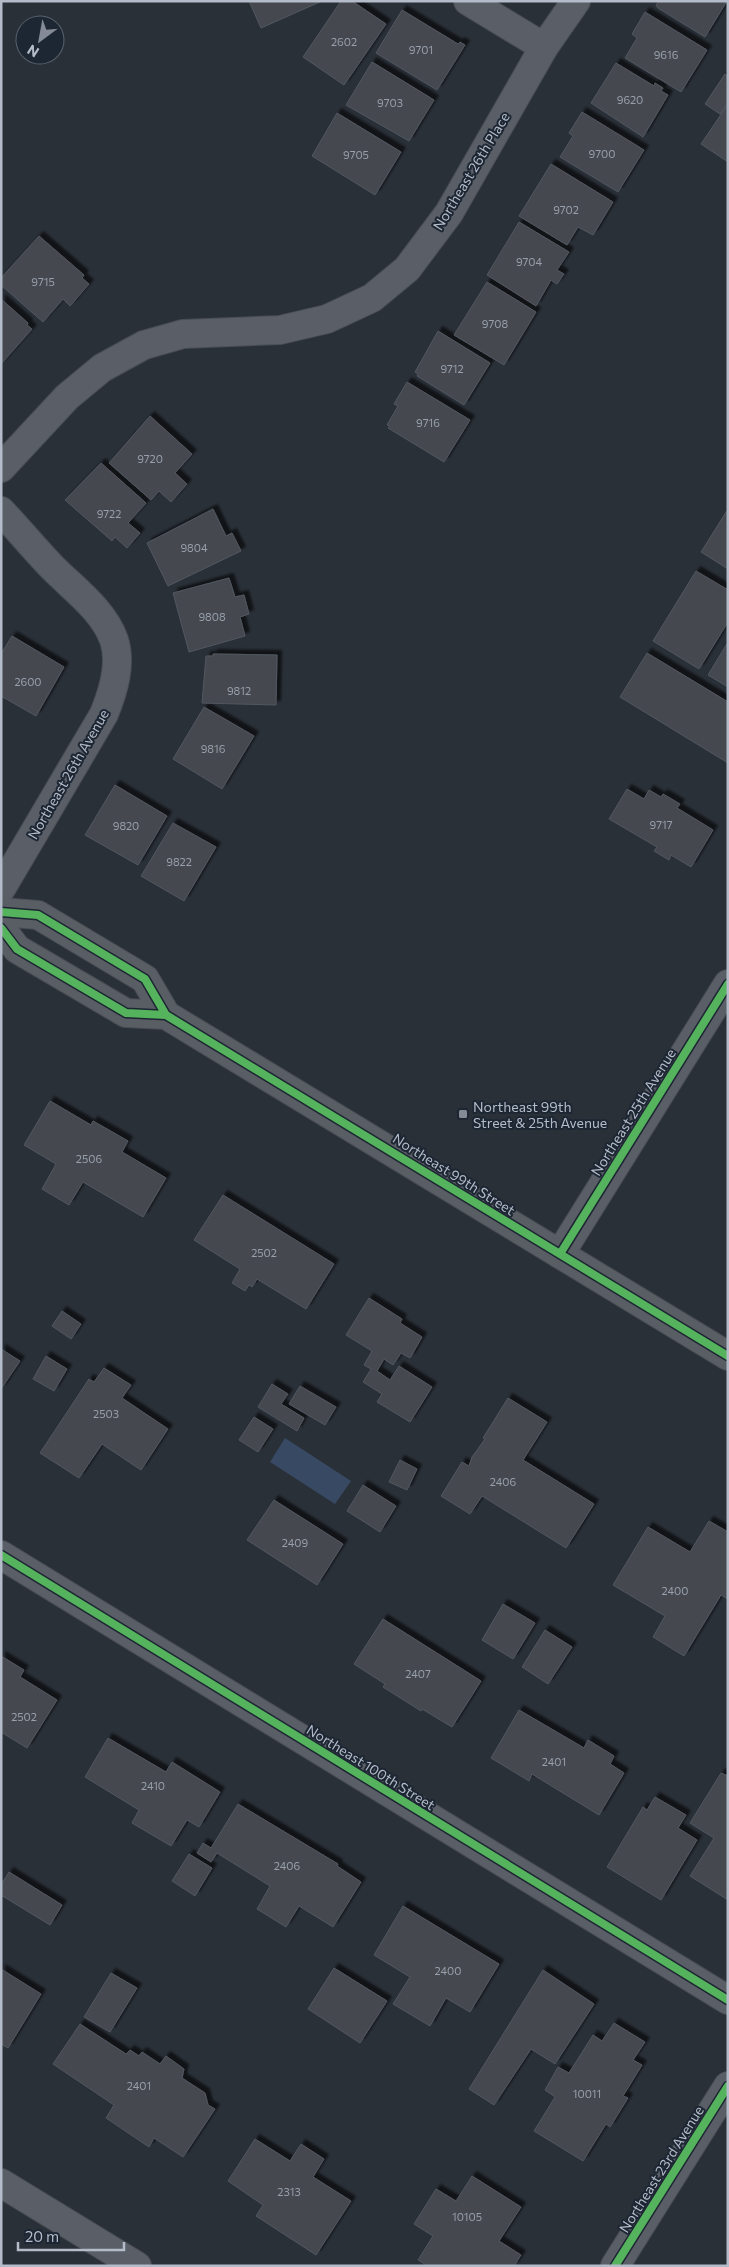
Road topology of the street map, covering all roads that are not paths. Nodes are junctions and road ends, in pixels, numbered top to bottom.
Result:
1 (468, 1) edge
2 (576, 1) edge
3 (544, 47) junction
4 (1, 468) edge
5 (1, 511) edge
6 (1, 890) edge
7 (1, 912) edge
8 (1, 928) edge
9 (728, 984) edge
10 (166, 1015) junction
11 (560, 1254) junction
12 (728, 1356) edge
13 (1, 1555) edge
14 (728, 2000) edge
15 (728, 2086) edge
16 (1, 2183) edge
17 (137, 2266) edge
18 (615, 2266) edge

1 - 3 street
2 - 3 street, Northeast 26th Place
3 - 4 street, Northeast 26th Place
5 - 6 street, Northeast 26th Avenue
7 - 10 main road, Northeast 99th Street
8 - 10 main road, Northeast 99th Street
9 - 11 street, Northeast 25th Avenue
10 - 11 main road, Northeast 99th Street
11 - 12 main road, Northeast 99th Street
13 - 14 street, Northeast 100th Street
15 - 18 street, Northeast 23rd Avenue
16 - 17 street

